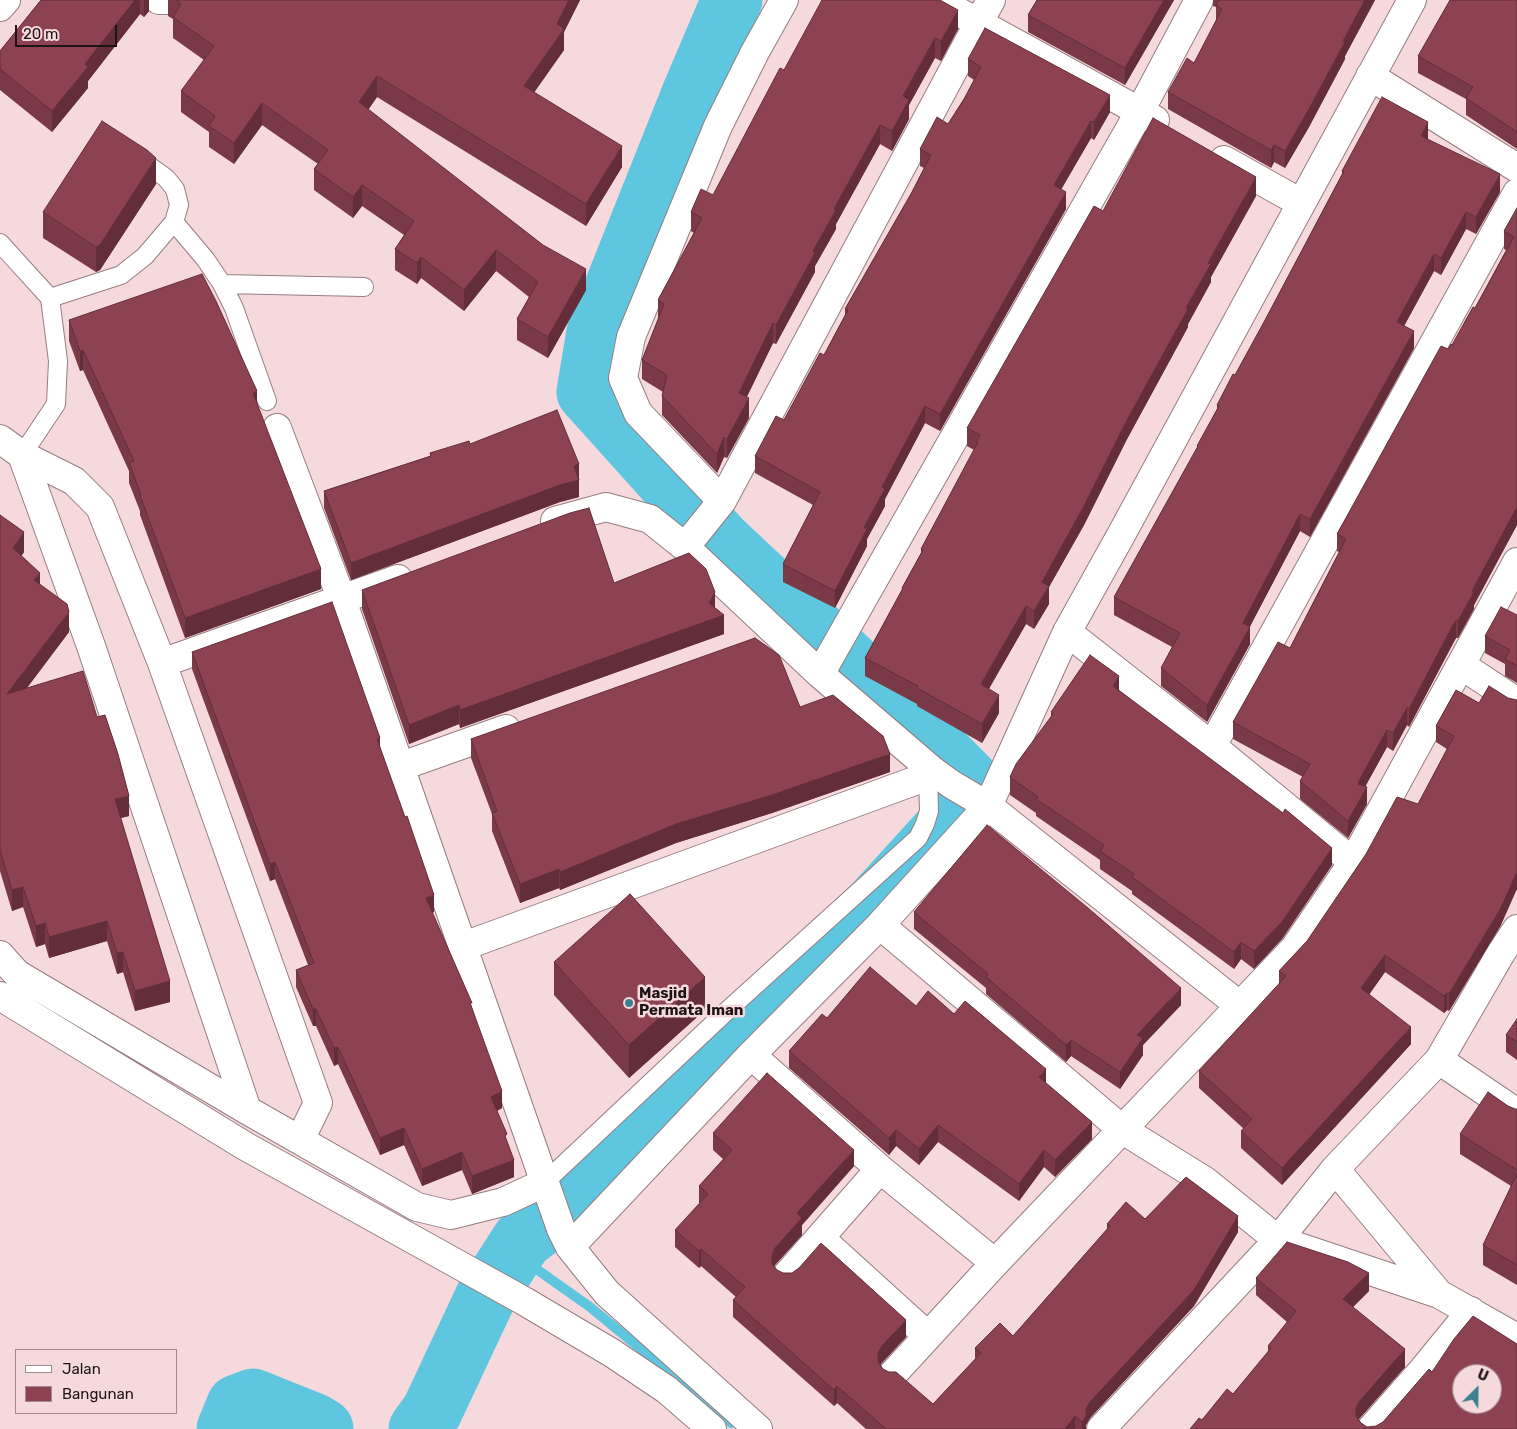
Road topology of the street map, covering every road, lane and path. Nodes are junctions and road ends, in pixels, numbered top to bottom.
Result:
1 (6, 0) edge
2 (159, 0) edge
3 (170, 0) edge
4 (784, 0) edge
5 (937, 0) edge
6 (1199, 0) edge
7 (1412, 0) edge
8 (0, 7) edge
9 (985, 11) edge
10 (1370, 76) junction
11 (1140, 111) junction
12 (1174, 130) edge
13 (1199, 145) edge
14 (124, 149) edge
15 (1517, 168) edge
16 (1517, 193) edge
17 (1301, 203) junction
18 (174, 222) junction
19 (0, 243) edge
20 (222, 284) junction
21 (364, 287) dead end
22 (50, 298) junction
23 (267, 401) dead end
24 (277, 428) dead end
25 (0, 439) edge
26 (22, 455) junction
27 (716, 508) junction
28 (528, 531) edge
29 (689, 541) junction
30 (1517, 562) edge
31 (425, 569) edge
32 (342, 600) junction
33 (776, 632) junction
34 (1067, 632) junction
35 (748, 642) edge
36 (830, 659) junction
37 (162, 663) junction
38 (1461, 665) junction
39 (1517, 702) edge
40 (528, 721) edge
41 (1212, 746) junction
42 (399, 767) junction
43 (937, 777) junction
44 (981, 802) junction
45 (1352, 862) junction
46 (880, 925) junction
47 (1517, 930) edge
48 (464, 946) junction
49 (0, 955) edge
50 (0, 996) edge
51 (1239, 1005) junction
52 (750, 1055) junction
53 (1439, 1060) junction
54 (247, 1110) junction
55 (1517, 1113) edge
56 (1123, 1130) junction
57 (300, 1140) junction
58 (880, 1169) junction
59 (1335, 1169) junction
60 (548, 1192) junction
61 (566, 1238) junction
62 (820, 1238) junction
63 (1278, 1240) junction
64 (995, 1263) junction
65 (787, 1275) edge
66 (1438, 1294) junction
67 (1471, 1311) junction
68 (928, 1336) junction
69 (1517, 1338) edge
70 (893, 1374) edge
71 (712, 1429) edge
72 (758, 1429) edge
73 (1101, 1429) edge
74 (1371, 1429) edge

1 - 8 street
2 - 3 street
4 - 27 street
5 - 9 street
6 - 11 street
7 - 10 street
9 - 11 street
9 - 27 street
10 - 15 street
10 - 17 street
11 - 12 street
11 - 36 street
13 - 17 street
14 - 18 lane
16 - 41 street
17 - 34 street
18 - 20 lane
18 - 22 lane
19 - 22 lane
20 - 21 lane
20 - 23 lane
22 - 26 lane
24 - 32 street
25 - 26 street
26 - 37 street
26 - 54 street
27 - 29 street
28 - 29 street
29 - 33 street
30 - 38 street
31 - 32 street
32 - 37 street
32 - 42 street
33 - 35 street
33 - 36 street
34 - 41 street
34 - 44 street
36 - 43 street
37 - 57 street
38 - 39 street
38 - 45 street
40 - 42 street
41 - 45 street
42 - 48 street
43 - 44 street
43 - 48 street
43 - 60 lane
44 - 46 street
44 - 51 street
45 - 51 street
46 - 52 street
46 - 56 street
47 - 53 street
48 - 60 street
49 - 54 street
50 - 71 street
51 - 56 street
52 - 58 street
52 - 61 street
53 - 55 street
53 - 59 street
54 - 57 street
56 - 63 street
56 - 64 street
57 - 60 street
58 - 62 street
58 - 64 street
59 - 63 street
59 - 66 street
60 - 61 street
61 - 72 street
62 - 65 street
62 - 68 street
63 - 66 street
63 - 73 street
64 - 68 street
66 - 67 street
67 - 69 street
67 - 74 street
68 - 70 street

